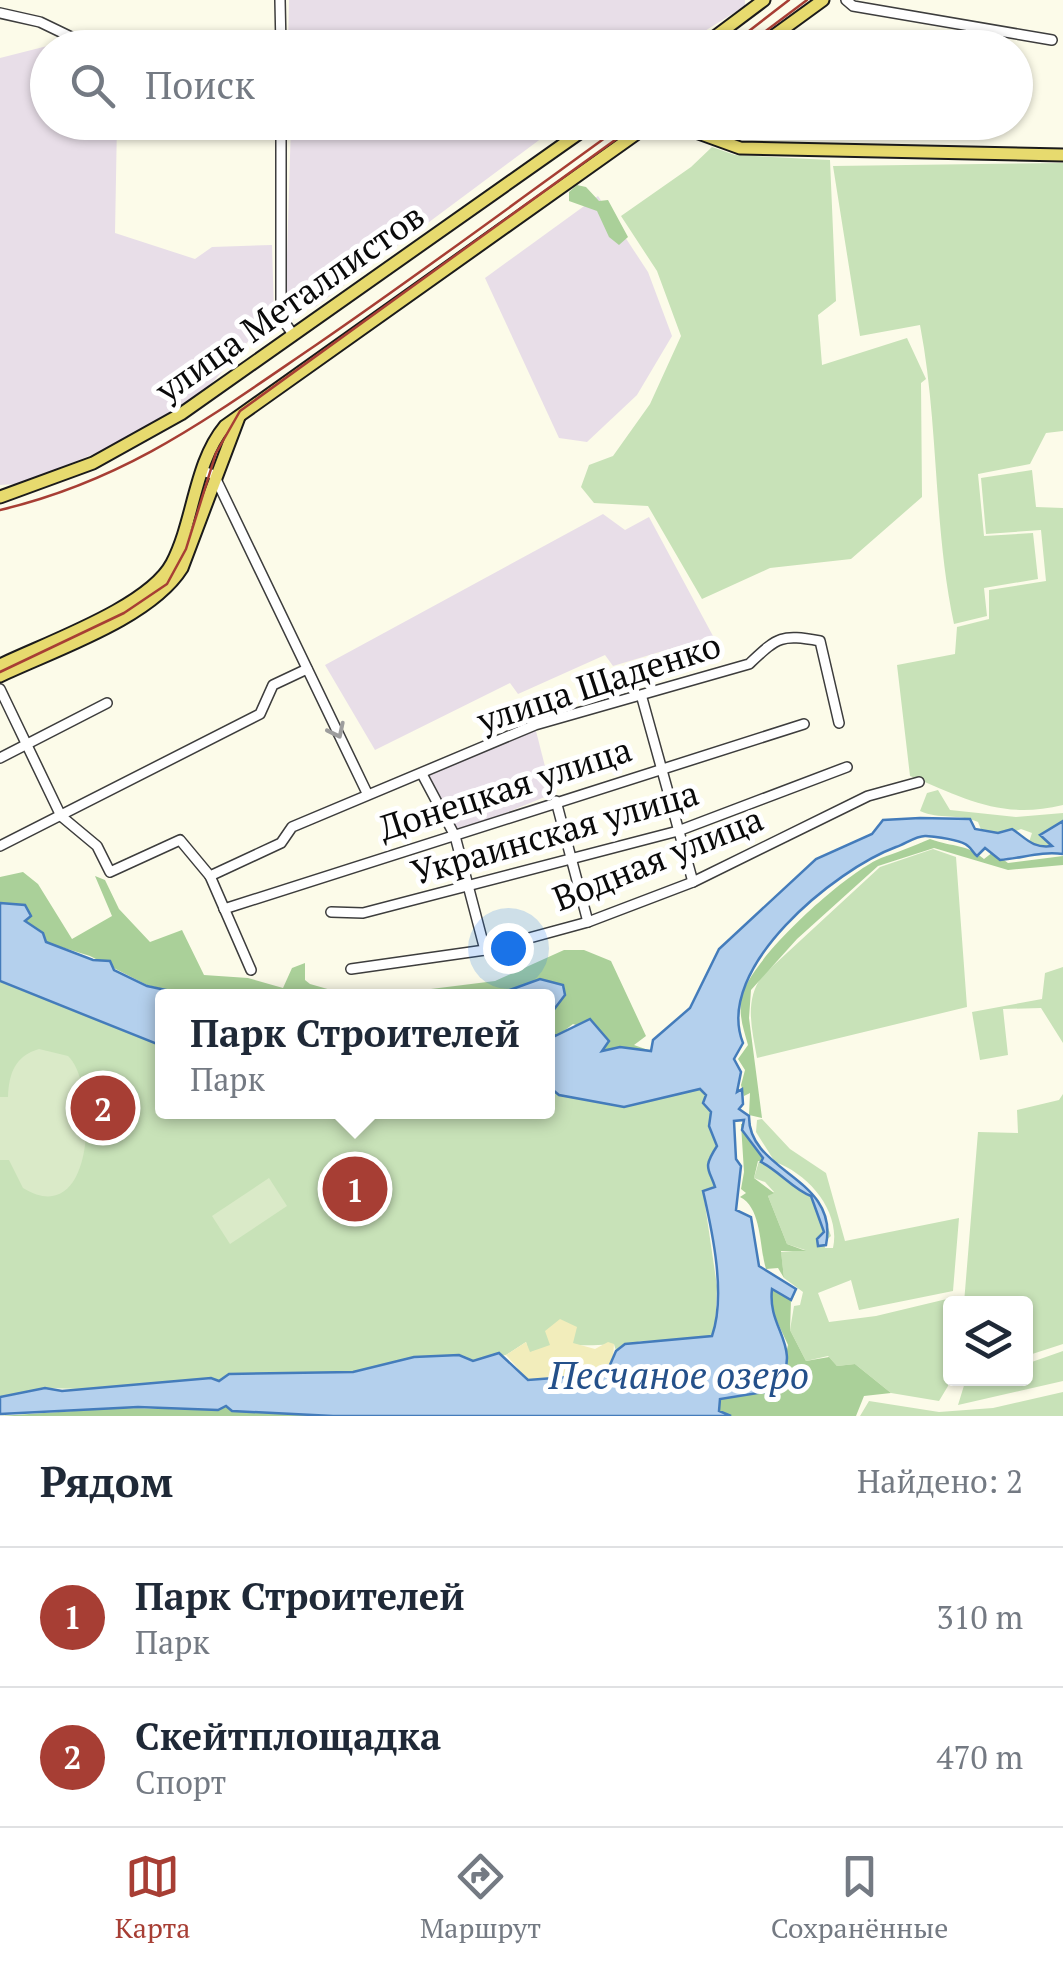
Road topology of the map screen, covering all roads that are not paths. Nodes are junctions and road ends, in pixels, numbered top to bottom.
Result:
1 (280, 0) edge
2 (764, 0) edge
3 (823, 0) edge
4 (846, 0) edge
5 (0, 13) edge
6 (57, 30) edge
7 (280, 30) edge
8 (724, 30) edge
9 (782, 30) edge
10 (994, 30) edge
11 (1033, 37) edge
12 (1052, 40) dead end
13 (281, 140) edge
14 (569, 140) edge
15 (628, 140) edge
16 (720, 140) edge
17 (1063, 155) edge
18 (292, 333) junction
19 (211, 467) junction
20 (0, 498) edge
21 (228, 503) junction
22 (198, 507) junction
23 (76, 634) junction
24 (0, 665) edge
25 (307, 669) junction
26 (0, 676) edge
27 (0, 689) edge
28 (642, 698) junction
29 (107, 702) dead end
30 (839, 723) dead end
31 (804, 724) dead end
32 (27, 744) junction
33 (0, 758) edge
34 (847, 767) dead end
35 (660, 768) junction
36 (422, 774) junction
37 (919, 782) dead end
38 (368, 794) junction
39 (556, 801) junction
40 (61, 816) junction
41 (678, 832) junction
42 (455, 836) junction
43 (0, 846) edge
44 (572, 860) junction
45 (210, 876) junction
46 (693, 882) junction
47 (469, 887) junction
48 (224, 909) junction
49 (331, 912) dead end
50 (588, 922) junction
51 (485, 950) junction
52 (350, 969) dead end
53 (251, 970) dead end

1 - 7 street
2 - 8 main road
3 - 9 main road
4 - 10 street
5 - 6 street
11 - 12 street
13 - 18 street
14 - 18 main road, улица Металлистов
15 - 19 main road
16 - 17 main road
18 - 20 main road, улица Металлистов
19 - 21 street
19 - 22 main road
21 - 22 street
21 - 25 street
22 - 23 main road
23 - 24 main road
23 - 26 main road
25 -> 38 street
25 - 40 street
27 - 32 street
28 - 30 street, улица Щаденко
28 - 35 street
28 - 36 street, улица Щаденко
29 - 32 street
31 - 35 street, Донецкая улица
32 - 33 street
32 - 40 street
34 - 41 street, Украинская улица
35 - 39 street, Донецкая улица
35 - 41 street
36 - 38 street, улица Щаденко
36 - 42 street
37 - 46 street, Водная улица
38 - 45 street, улица Щаденко
39 - 42 street, Донецкая улица
39 - 44 street
40 - 43 street
40 - 45 street
41 - 44 street, Украинская улица
41 - 46 street
42 - 47 street
42 - 48 street, Донецкая улица
44 - 47 street, Украинская улица
44 - 50 street
45 - 48 street
46 - 50 street, Водная улица
47 - 49 street, Украинская улица
47 - 51 street
48 - 53 street
50 - 51 street, Водная улица
51 - 52 street, Водная улица

